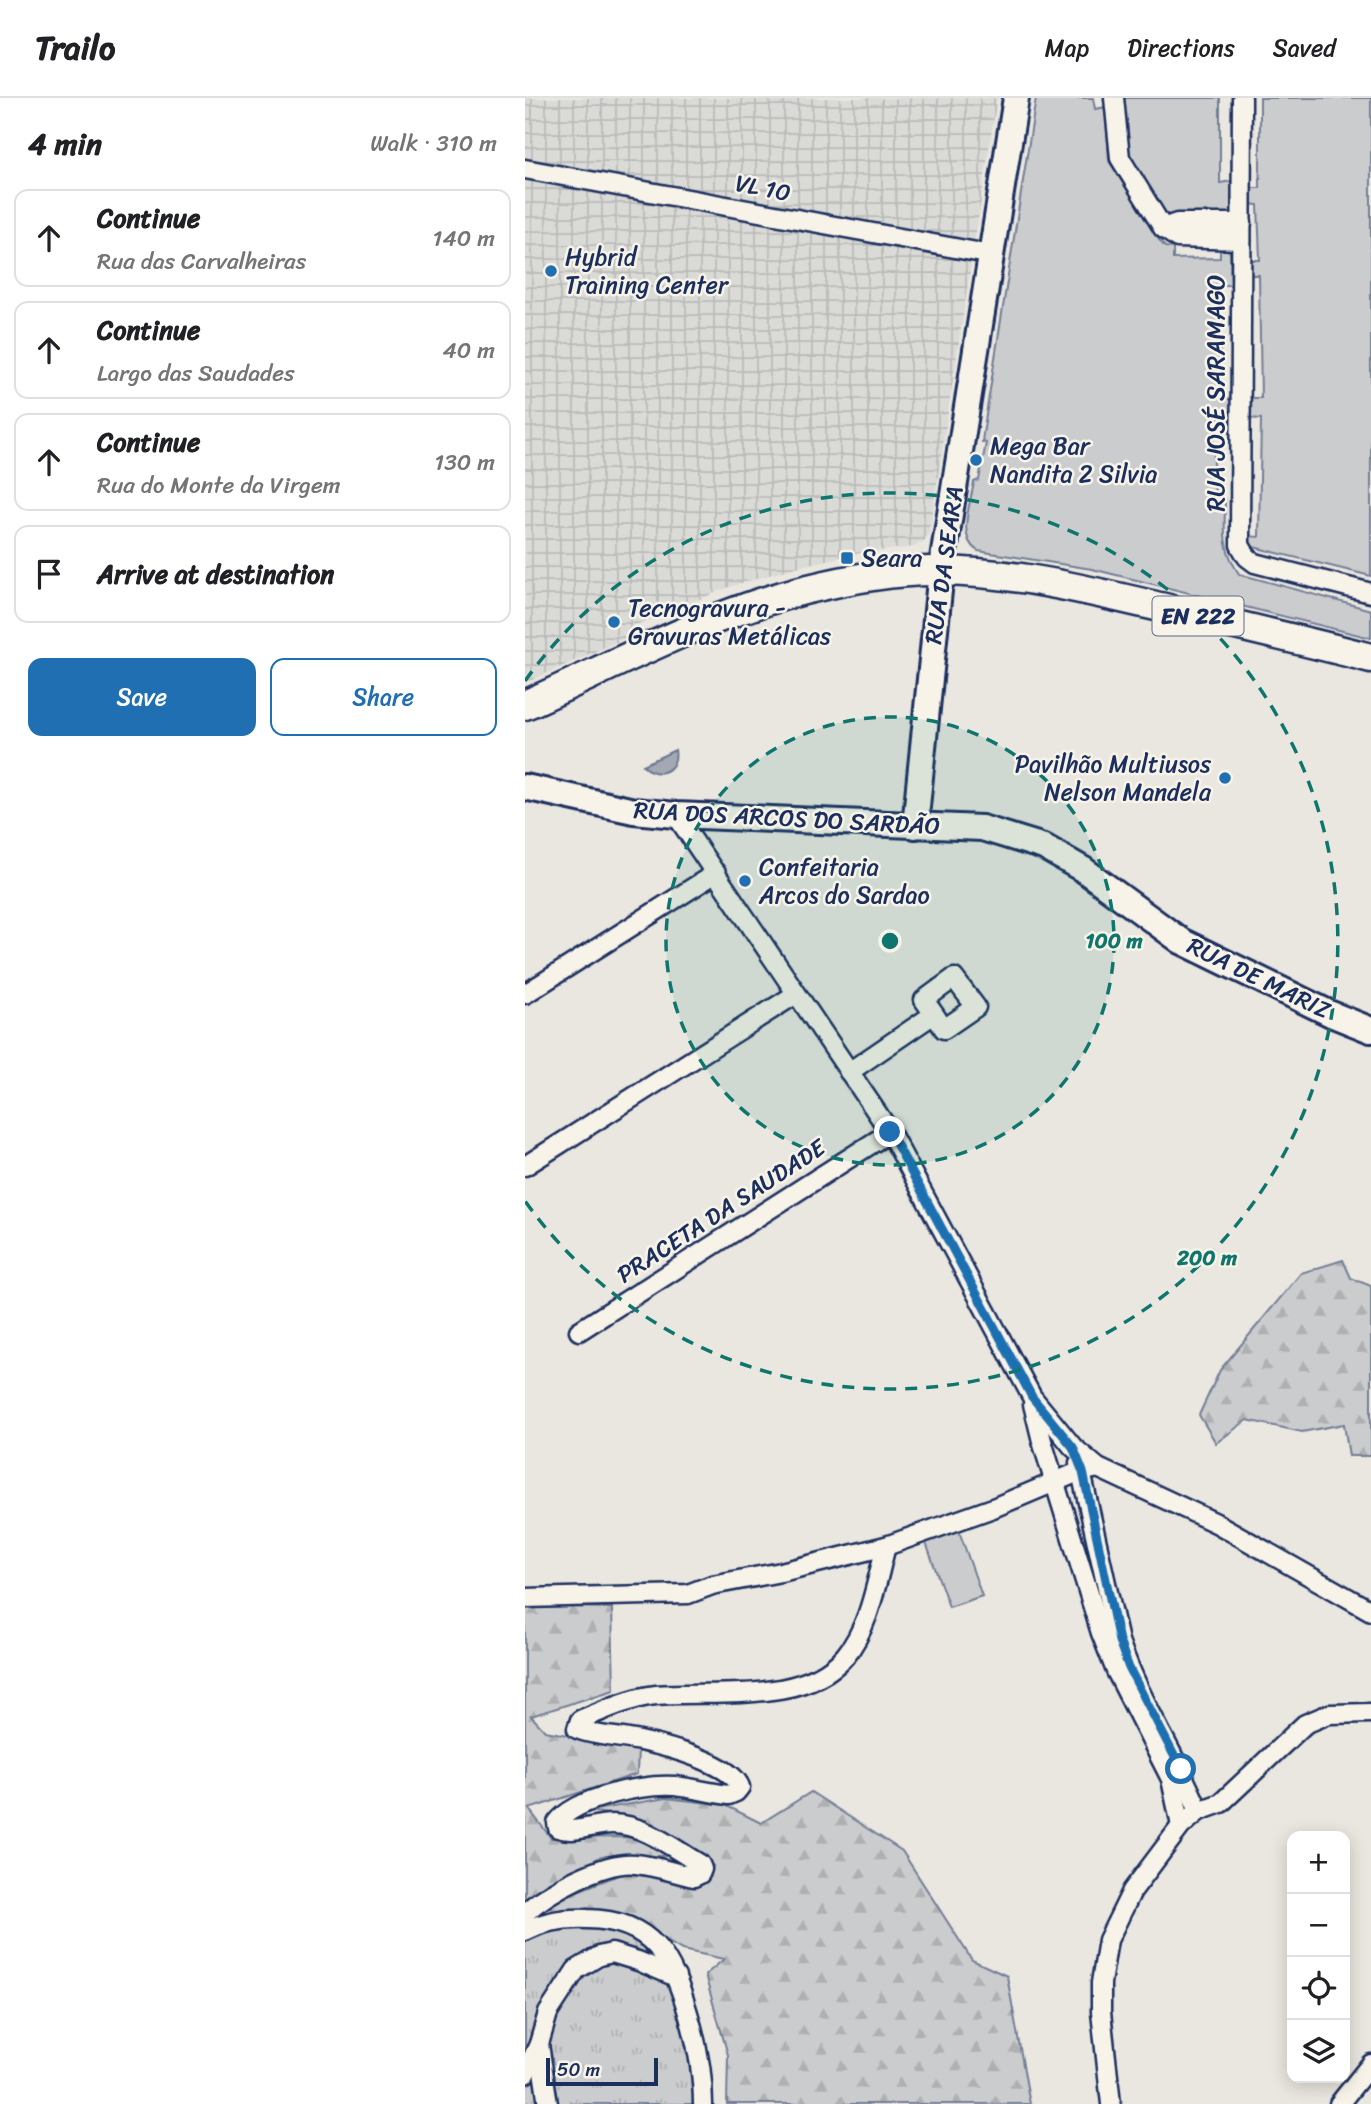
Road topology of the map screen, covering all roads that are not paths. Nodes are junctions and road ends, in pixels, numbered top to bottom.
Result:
1 (1016, 98) edge
2 (1114, 98) edge
3 (1243, 98) edge
4 (525, 169) edge
5 (1242, 231) junction
6 (993, 256) junction
7 (941, 571) junction
8 (1371, 593) edge
9 (1371, 658) edge
10 (525, 705) edge
11 (525, 787) edge
12 (676, 815) junction
13 (915, 826) junction
14 (1008, 834) joint
15 (716, 873) junction
16 (796, 993) junction
17 (525, 994) edge
18 (934, 1014) dead end
19 (1371, 1030) edge
20 (849, 1072) junction
21 (890, 1132) junction
22 (525, 1166) edge
23 (579, 1331) dead end
24 (1032, 1397) junction
25 (1090, 1470) junction
26 (1056, 1482) junction
27 (886, 1546) junction
28 (525, 1598) edge
29 (1371, 1611) edge
30 (1134, 1691) junction
31 (1371, 1713) edge
32 (1199, 1811) junction
33 (1181, 1826) junction
34 (525, 1913) edge
35 (525, 1931) edge
36 (676, 1977) junction
37 (539, 2044) junction
38 (1371, 2064) edge
39 (525, 2074) edge
40 (548, 2104) edge
41 (703, 2104) edge
42 (1111, 2104) edge
43 (1339, 2104) edge

1 - 6 main road, RUA DA SEARA
2 - 5 street
3 - 5 street, RUA JOSÉ SARAMAGO
4 - 6 street, VL 10
5 - 8 street, RUA JOSÉ SARAMAGO
6 - 7 main road, RUA DA SEARA
7 - 9 main road, EN 222
7 - 10 main road, EN 222
7 - 13 main road, RUA DA SEARA
11 - 12 main road, RUA DOS ARCOS DO SARDÃO
12 - 13 main road, RUA DOS ARCOS DO SARDÃO
12 - 15 street
13 - 14 main road, RUA DOS ARCOS DO SARDÃO
14 - 19 main road, RUA DE MARIZ
15 - 16 street
15 - 17 street
16 - 20 street
16 - 22 street
18 - 20 street
20 - 21 street
21 - 23 street, PRACETA DA SAUDADE
21 - 24 street
24 - 25 street
24 - 26 street
25 - 26 street
25 - 29 street
25 - 30 street
26 - 27 street
26 - 30 street
27 - 28 street
27 - 34 street
30 - 32 street
30 - 33 street
31 - 32 street
32 - 33 street
33 - 42 street
35 - 36 street
36 - 37 street
36 - 41 street
37 - 39 street
37 - 40 street
38 - 43 street

